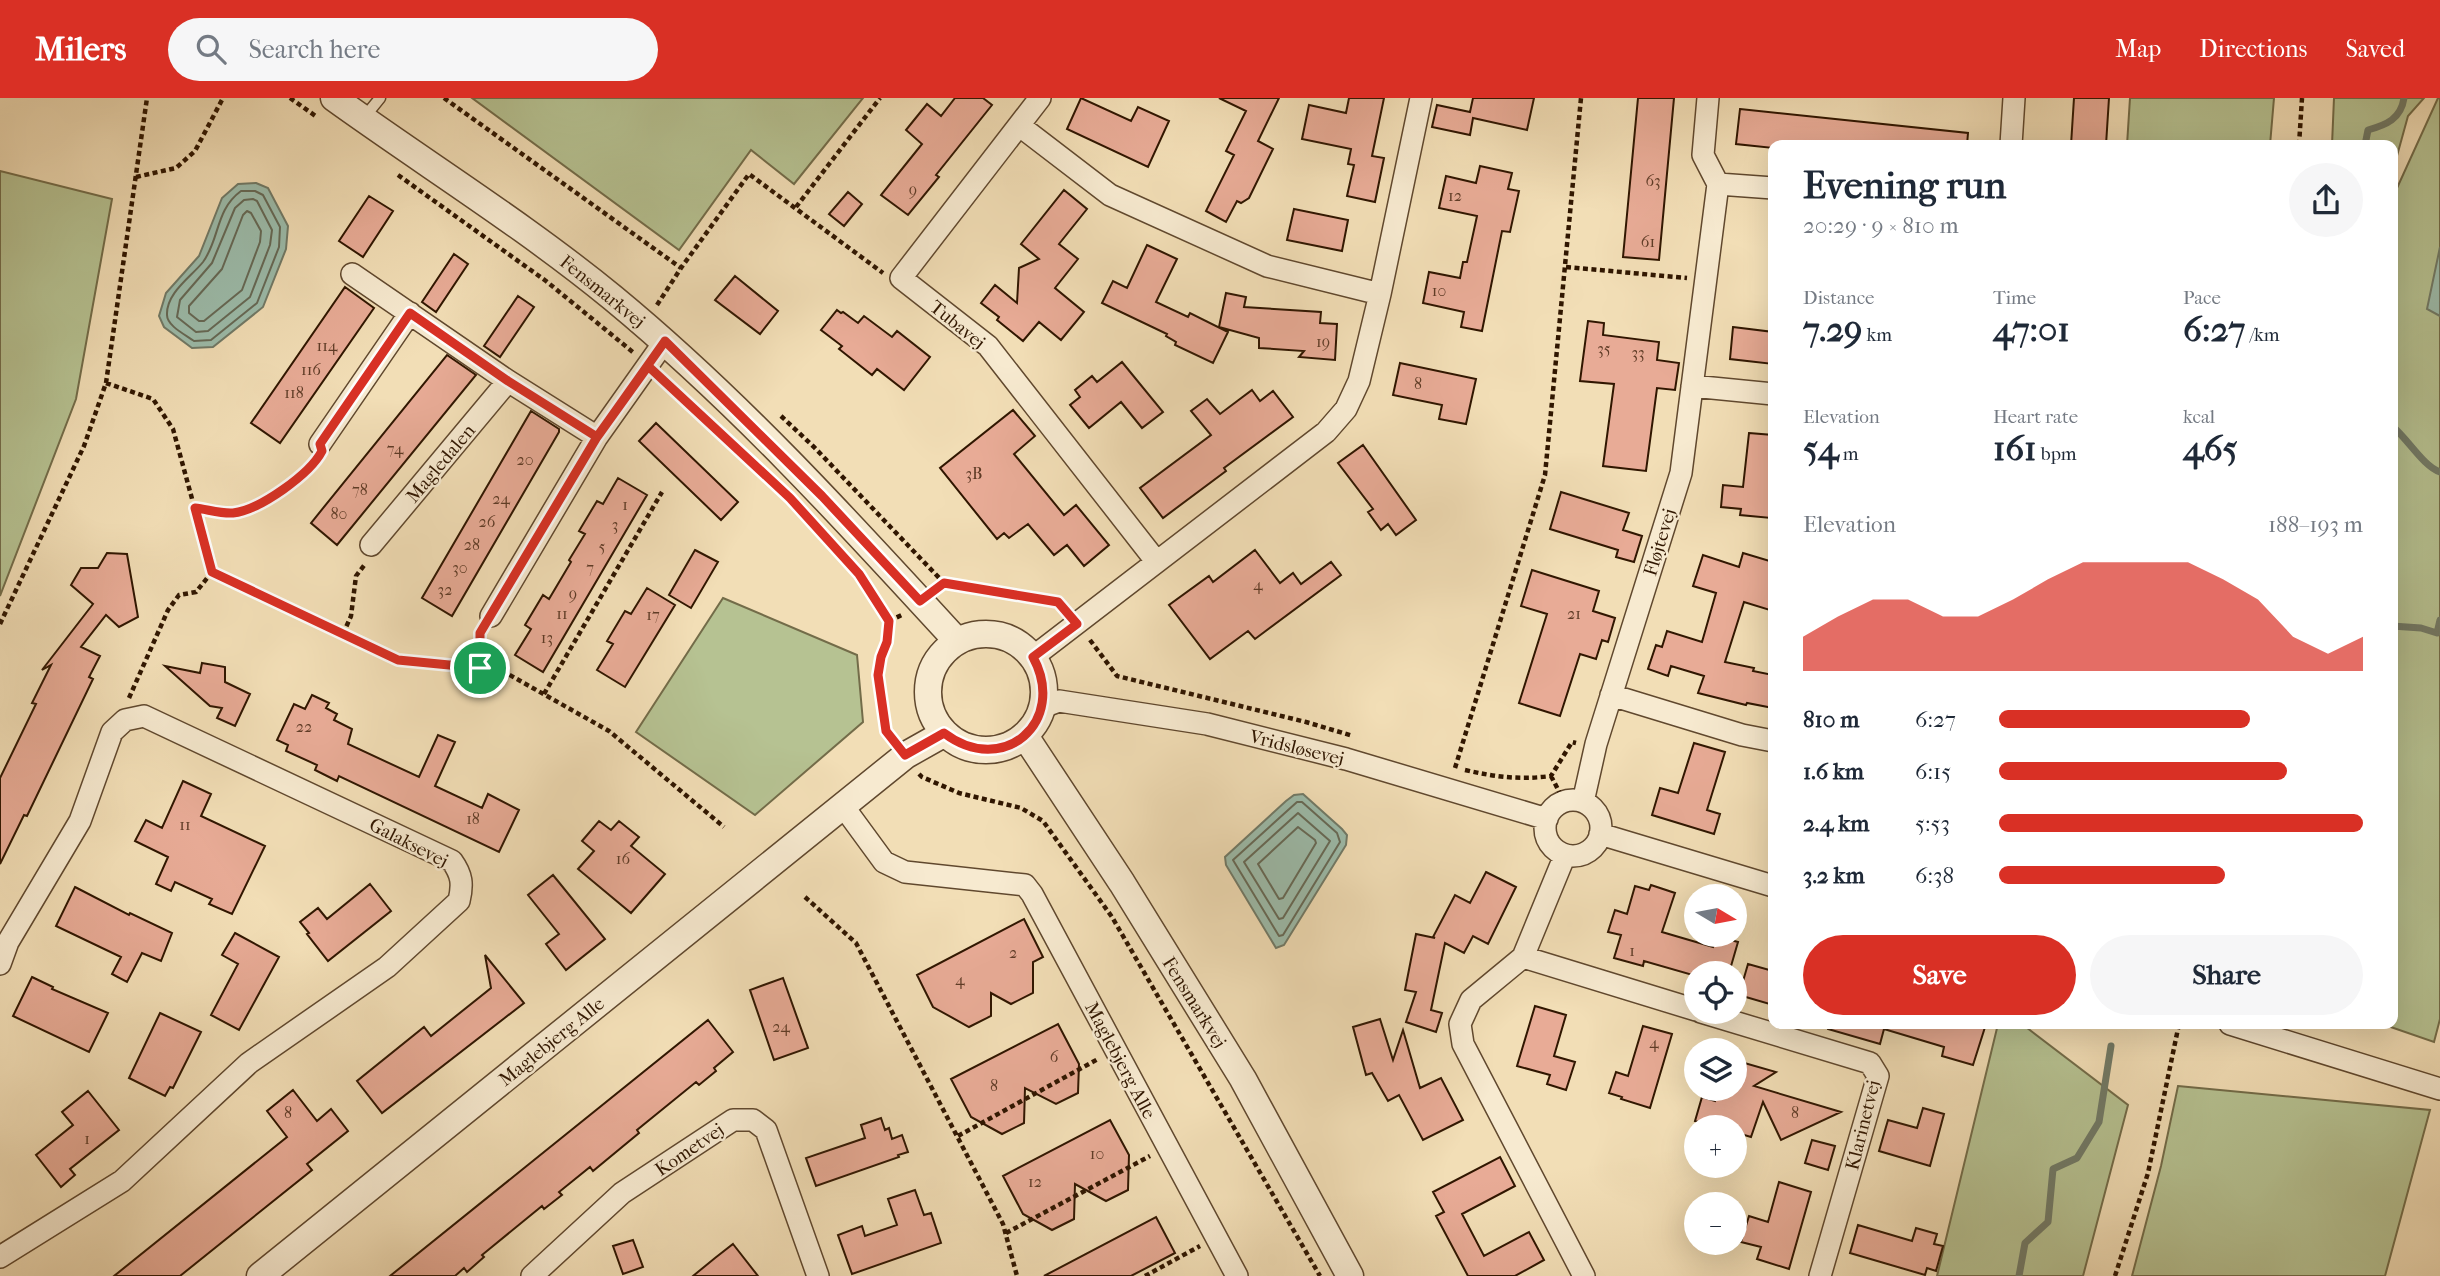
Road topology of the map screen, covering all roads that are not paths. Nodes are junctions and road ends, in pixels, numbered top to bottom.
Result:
1 (380, 98) edge
2 (1040, 98) edge
3 (1420, 98) edge
4 (1708, 98) edge
5 (2014, 98) edge
6 (328, 109) edge
7 (363, 119) junction
8 (1020, 126) junction
9 (2011, 140) edge
10 (1718, 184) junction
11 (1768, 188) edge
12 (352, 274) dead end
13 (1380, 294) junction
14 (410, 313) junction
15 (665, 341) junction
16 (508, 381) junction
17 (1692, 386) junction
18 (1768, 394) edge
19 (597, 437) junction
20 (320, 444) road end
21 (371, 545) road end
22 (1156, 561) junction
23 (491, 616) road end
24 (957, 641) junction
25 (1033, 657) junction
26 (1611, 695) junction
27 (1043, 707) junction
28 (944, 733) junction
29 (1025, 736) junction
30 (1768, 740) edge
31 (1573, 802) junction
32 (843, 806) junction
33 (1546, 819) junction
34 (1600, 834) junction
35 (1565, 855) junction
36 (1768, 884) edge
37 (1523, 957) junction
38 (0, 964) edge
39 (1684, 1006) edge
40 (1741, 1024) edge
41 (2246, 1029) edge
42 (2430, 1086) edge
43 (0, 1257) edge
44 (260, 1276) edge
45 (532, 1276) edge
46 (818, 1276) edge
47 (1237, 1276) edge
48 (1350, 1276) edge
49 (1584, 1276) edge
50 (1820, 1276) edge

1 - 7 lane
2 - 8 street
3 - 13 street
4 - 10 street
5 - 9 street
6 - 7 street, Fensmarkvej
7 - 15 street, Fensmarkvej
8 - 13 street
8 - 22 street, Tubavej
10 - 11 street
10 - 17 street, Fløjtevej
12 - 14 street
13 - 22 street
14 - 16 street
14 - 20 street
15 - 19 street
15 - 24 street, Fensmarkvej
16 - 19 street
16 - 21 street, Magledalen
17 - 18 street
17 - 26 street, Fløjtevej
19 - 23 street
22 - 25 street
24 - 25 street
24 - 28 street
25 - 27 street
26 - 30 street
26 - 31 street, Fløjtevej
27 - 29 street
27 - 33 street, Vridsløsevej
28 - 29 street
28 - 32 street, Maglebjerg Alle
29 - 48 street, Fensmarkvej
31 - 33 street
31 - 34 street
32 - 44 street, Maglebjerg Alle
32 - 47 street, Maglebjerg Alle
33 - 35 street
34 - 35 street
34 - 36 street
35 - 37 street
37 - 39 street
37 - 49 street
38 - 43 street, Galaksevej
40 - 50 street, Klarinetvej
41 - 42 street
45 - 46 street, Kometvej

